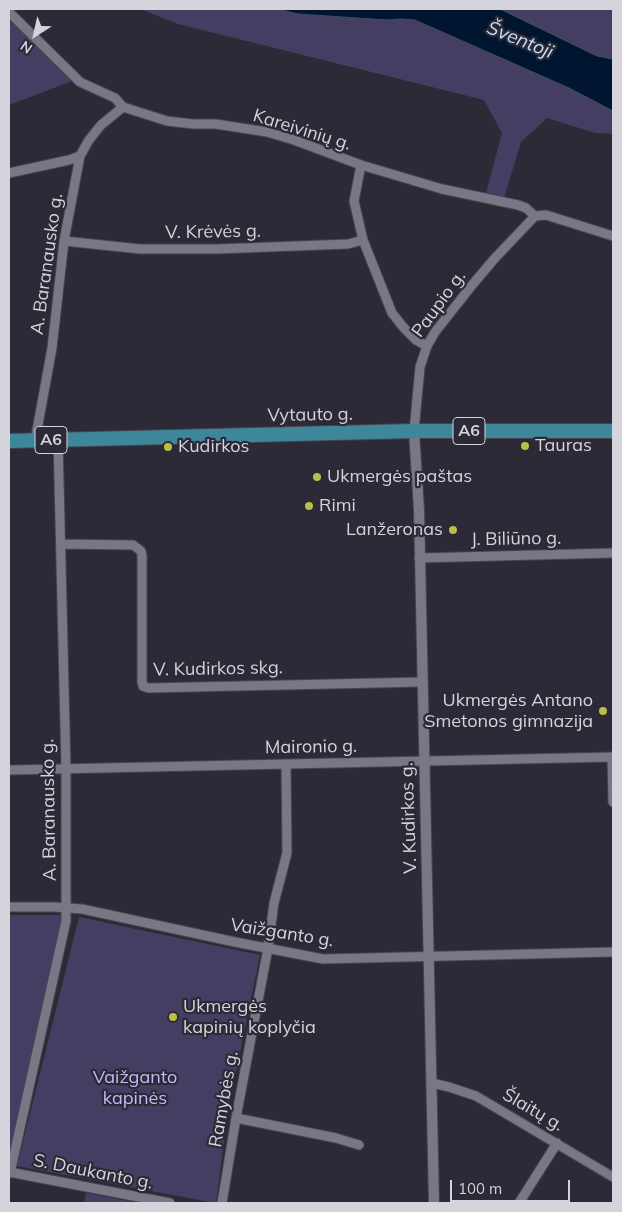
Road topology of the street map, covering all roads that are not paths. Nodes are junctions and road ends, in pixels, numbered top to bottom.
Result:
1 (9, 12) edge
2 (123, 107) junction
3 (80, 156) junction
4 (361, 165) junction
5 (9, 173) edge
6 (535, 216) junction
7 (613, 236) edge
8 (363, 240) junction
9 (64, 241) junction
10 (427, 346) junction
11 (414, 431) junction
12 (613, 431) edge
13 (58, 440) junction
14 (9, 441) edge
15 (34, 441) junction
16 (61, 544) junction
17 (613, 554) edge
18 (420, 558) junction
19 (422, 682) junction
20 (612, 757) edge
21 (424, 761) junction
22 (286, 764) junction
23 (66, 768) junction
24 (9, 770) edge
25 (613, 802) edge
26 (9, 907) edge
27 (67, 907) junction
28 (268, 948) junction
29 (613, 952) edge
30 (429, 956) junction
31 (432, 1083) junction
32 (236, 1118) junction
33 (557, 1143) junction
34 (359, 1145) dead end
35 (10, 1172) edge
36 (613, 1177) edge
37 (170, 1203) edge
38 (222, 1203) edge
39 (434, 1203) edge
40 (520, 1203) edge

1 - 2 street, Kareivinių g.
2 - 3 street, A. Baranausko g.
2 - 4 street, Kareivinių g.
3 - 5 street
3 - 9 street, A. Baranausko g.
4 - 6 street
4 - 8 street, Kareivinių g.
6 - 7 street
6 - 10 street, Paupio g.
8 - 9 street, V. Krėvės g.
8 - 10 street, Kareivinių g.
9 - 15 street, A. Baranausko g.
10 - 11 street, Paupio g.
11 - 12 main road, Vytauto g. / A6
11 - 13 main road, Vytauto g. / A6
11 - 18 street, V. Kudirkos g.
13 - 15 main road, Vytauto g. / A6
13 - 16 street, A. Baranausko g.
14 - 15 main road, Vytauto g. / A6
16 - 19 street, V. Kudirkos skg.
16 - 23 street, A. Baranausko g.
17 - 18 street, J. Biliūno g.
18 - 19 street, V. Kudirkos g.
19 - 21 street, V. Kudirkos g.
20 - 21 street, Maironio g.
20 - 25 street
21 - 22 street, Maironio g.
21 - 30 street, V. Kudirkos g.
22 - 23 street, Maironio g.
22 - 28 street, Ramybės g.
23 - 24 street, Maironio g.
23 - 27 street, A. Baranausko g.
26 - 27 street, Vaižganto g.
27 - 28 street, Vaižganto g.
27 - 35 street, A. Baranausko g.
28 - 30 street, Vaižganto g.
28 - 32 street, Ramybės g.
29 - 30 street, Vaižganto g.
30 - 31 street, V. Kudirkos g.
31 - 33 street, Šlaitų g.
31 - 39 street, V. Kudirkos g.
32 - 34 street
32 - 38 street, Ramybės g.
33 - 36 street, Šlaitų g.
33 - 40 street
35 - 37 street, S. Daukanto g.

